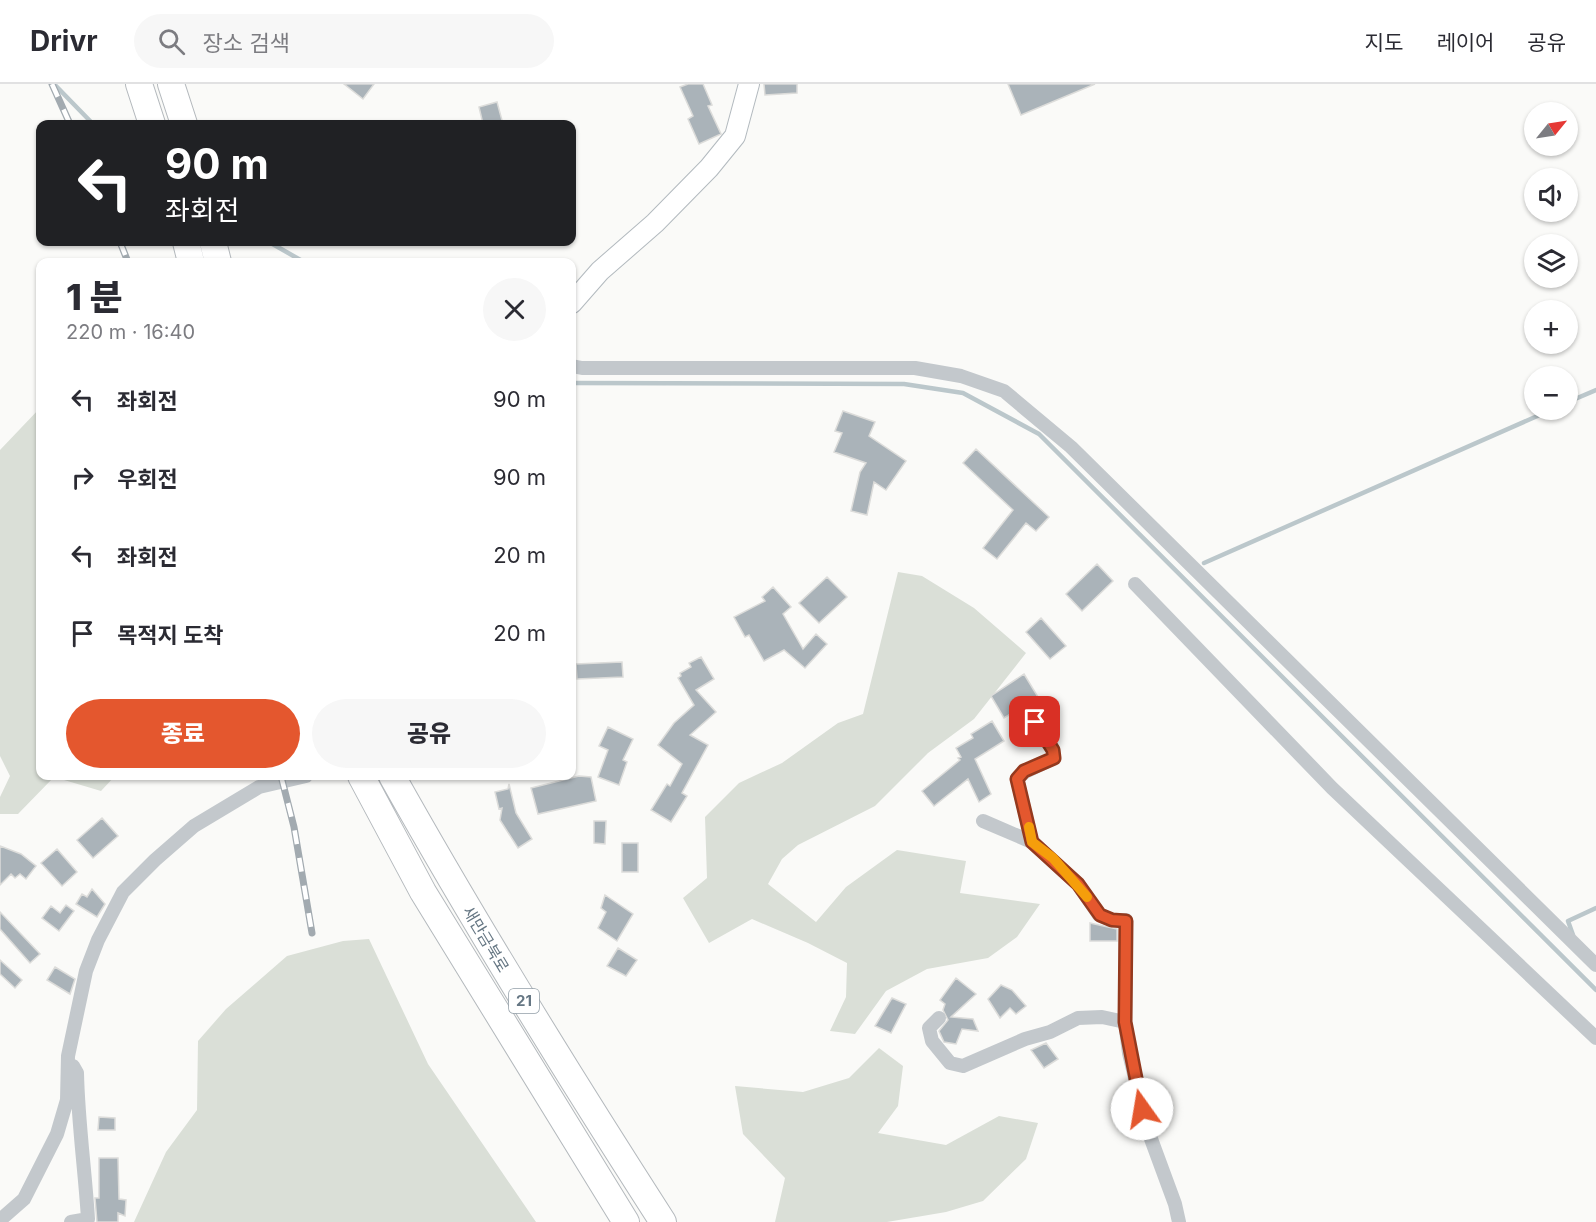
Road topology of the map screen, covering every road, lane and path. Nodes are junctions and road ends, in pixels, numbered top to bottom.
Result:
1 (139, 84) edge
2 (171, 84) edge
3 (749, 84) edge
4 (151, 120) edge
5 (183, 120) edge
6 (576, 298) edge
7 (576, 367) edge
8 (1136, 584) dead end
9 (1035, 722) dead end
10 (289, 780) edge
11 (363, 780) edge
12 (394, 780) edge
13 (983, 821) dead end
14 (1032, 842) junction
15 (1596, 965) edge
16 (939, 1018) dead end
17 (1125, 1022) junction
18 (1596, 1038) edge
19 (69, 1056) junction
20 (0, 1220) edge
21 (88, 1221) edge
22 (71, 1222) edge
23 (626, 1222) edge
24 (663, 1222) edge
25 (1179, 1222) edge

1 - 4 highway
2 - 5 highway
3 - 6 street
7 - 15 street
8 - 18 street
9 - 14 street
10 - 19 street
11 - 23 highway, 새만금북로 / 21
12 - 24 highway, 새만금북로 / 21
13 - 14 street
14 - 17 street
16 - 17 street
17 - 25 street
19 - 20 street
19 - 21 street
21 - 22 street

